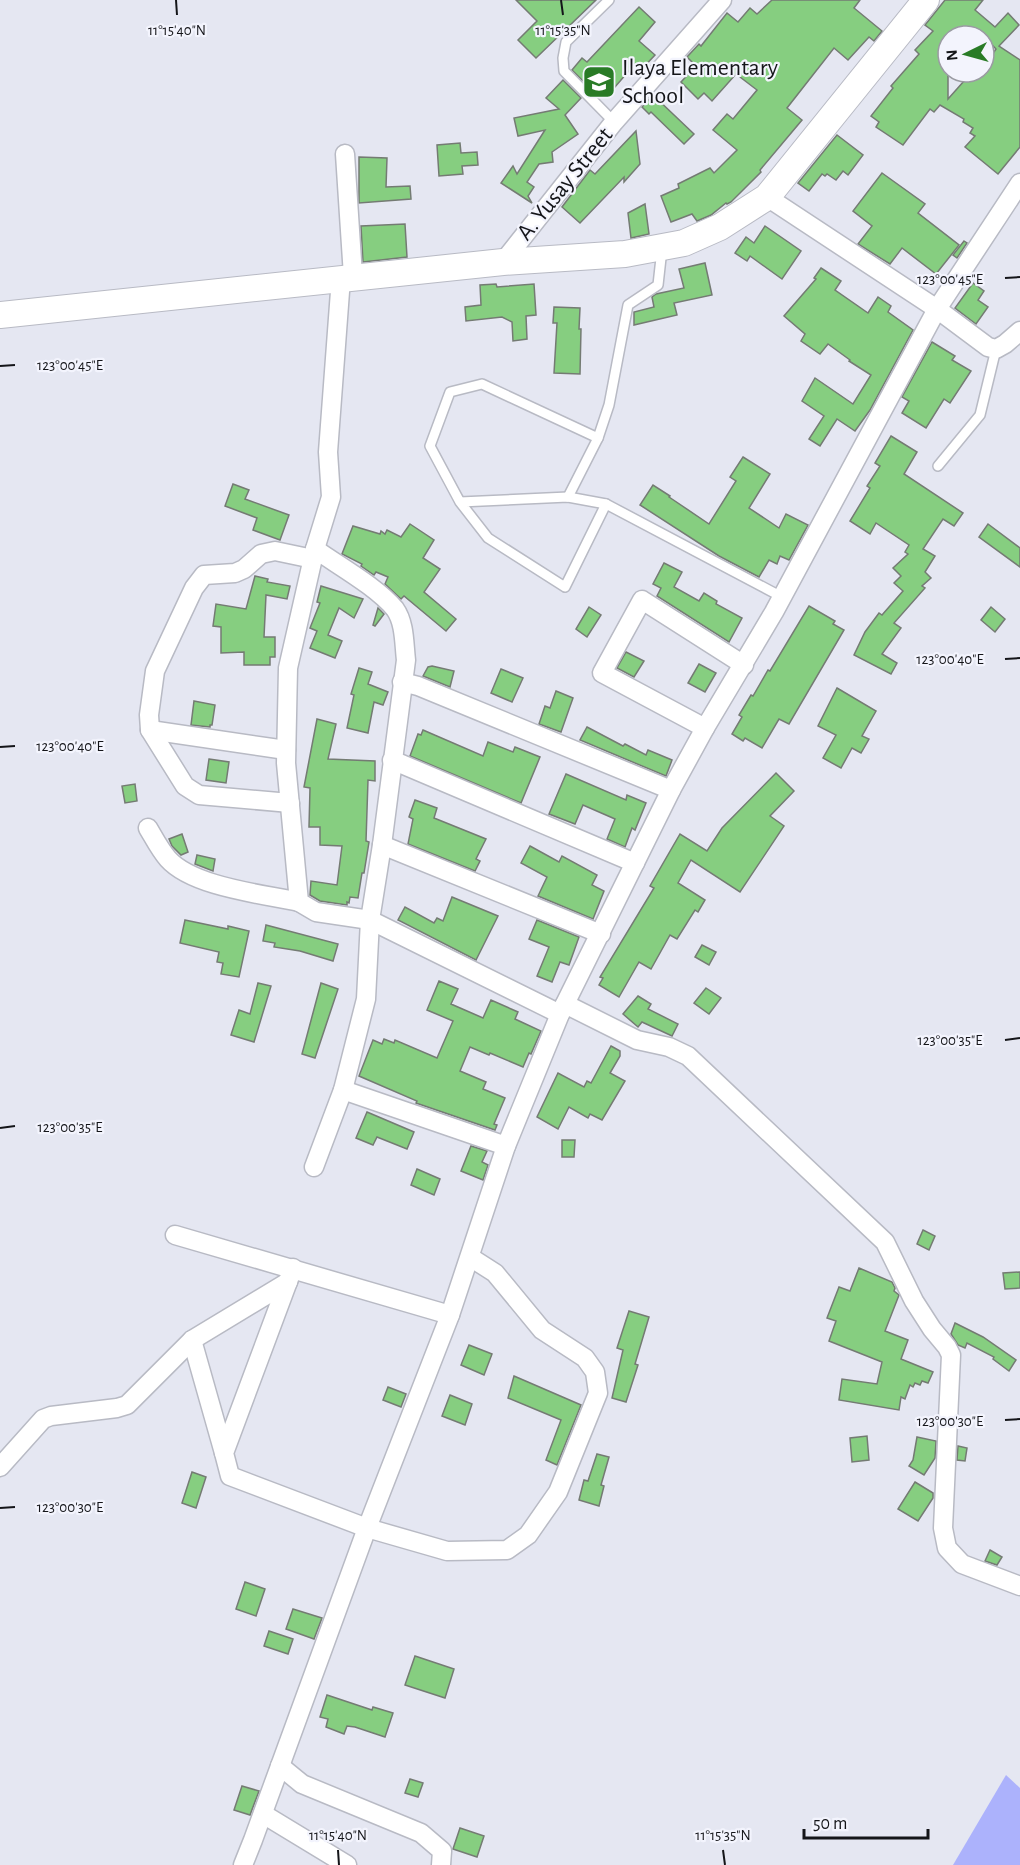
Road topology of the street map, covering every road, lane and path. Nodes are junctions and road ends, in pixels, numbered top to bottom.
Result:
1 (609, 0) edge
2 (722, 0) edge
3 (926, 0) edge
4 (614, 122) junction
5 (345, 154) dead end
6 (1020, 183) edge
7 (767, 197) junction
8 (662, 249) junction
9 (503, 262) junction
10 (347, 277) junction
11 (937, 309) junction
12 (0, 315) edge
13 (1020, 331) edge
14 (996, 349) junction
15 (598, 438) junction
16 (938, 466) dead end
17 (568, 497) junction
18 (460, 502) junction
19 (606, 504) junction
20 (314, 554) junction
21 (782, 597) junction
22 (744, 665) junction
23 (402, 682) junction
24 (705, 728) junction
25 (150, 730) junction
26 (286, 750) junction
27 (392, 760) junction
28 (671, 790) junction
29 (290, 803) junction
30 (148, 828) dead end
31 (382, 845) junction
32 (634, 863) junction
33 (299, 902) junction
34 (370, 920) junction
35 (601, 934) junction
36 (563, 1009) junction
37 (343, 1090) junction
38 (506, 1146) junction
39 (314, 1167) dead end
40 (175, 1235) dead end
41 (470, 1257) junction
42 (290, 1275) junction
43 (450, 1315) junction
44 (192, 1340) junction
45 (224, 1453) junction
46 (0, 1467) edge
47 (367, 1528) junction
48 (1020, 1586) edge
49 (280, 1766) junction
50 (263, 1814) junction
51 (243, 1865) edge
52 (347, 1865) edge
53 (441, 1865) edge

1 - 4 lane
2 - 4 street, A. Yusay Street
3 - 7 street
4 - 9 street, A. Yusay Street
5 - 10 street
6 - 11 street
7 - 8 street
7 - 11 street
8 - 9 street
8 - 15 lane
9 - 10 street
10 - 12 street
10 - 20 street
11 - 14 street
11 - 21 street
13 - 14 street
14 - 16 lane
15 - 17 lane
15 - 18 lane
17 - 18 lane
17 - 19 lane
18 - 19 lane
19 - 21 lane
20 - 23 street
20 - 25 street
20 - 26 street
21 - 22 street
22 - 24 street
22 - 24 street
23 - 27 street
23 - 28 street
24 - 28 street
25 - 26 street
25 - 29 street
26 - 29 street
27 - 31 street
27 - 32 street
28 - 32 street
29 - 33 street
30 - 33 street
31 - 34 street
31 - 35 street
32 - 35 street
33 - 34 street
34 - 36 street
34 - 37 street
35 - 36 street
36 - 38 street
36 - 48 street
37 - 38 street
37 - 39 street
38 - 41 street
40 - 42 street
41 - 43 street
41 - 47 street
42 - 43 street
42 - 44 street
42 - 45 street
43 - 47 street
44 - 45 street
44 - 46 street
45 - 47 street
47 - 49 street
49 - 50 street
49 - 53 street
50 - 51 street
50 - 52 street

